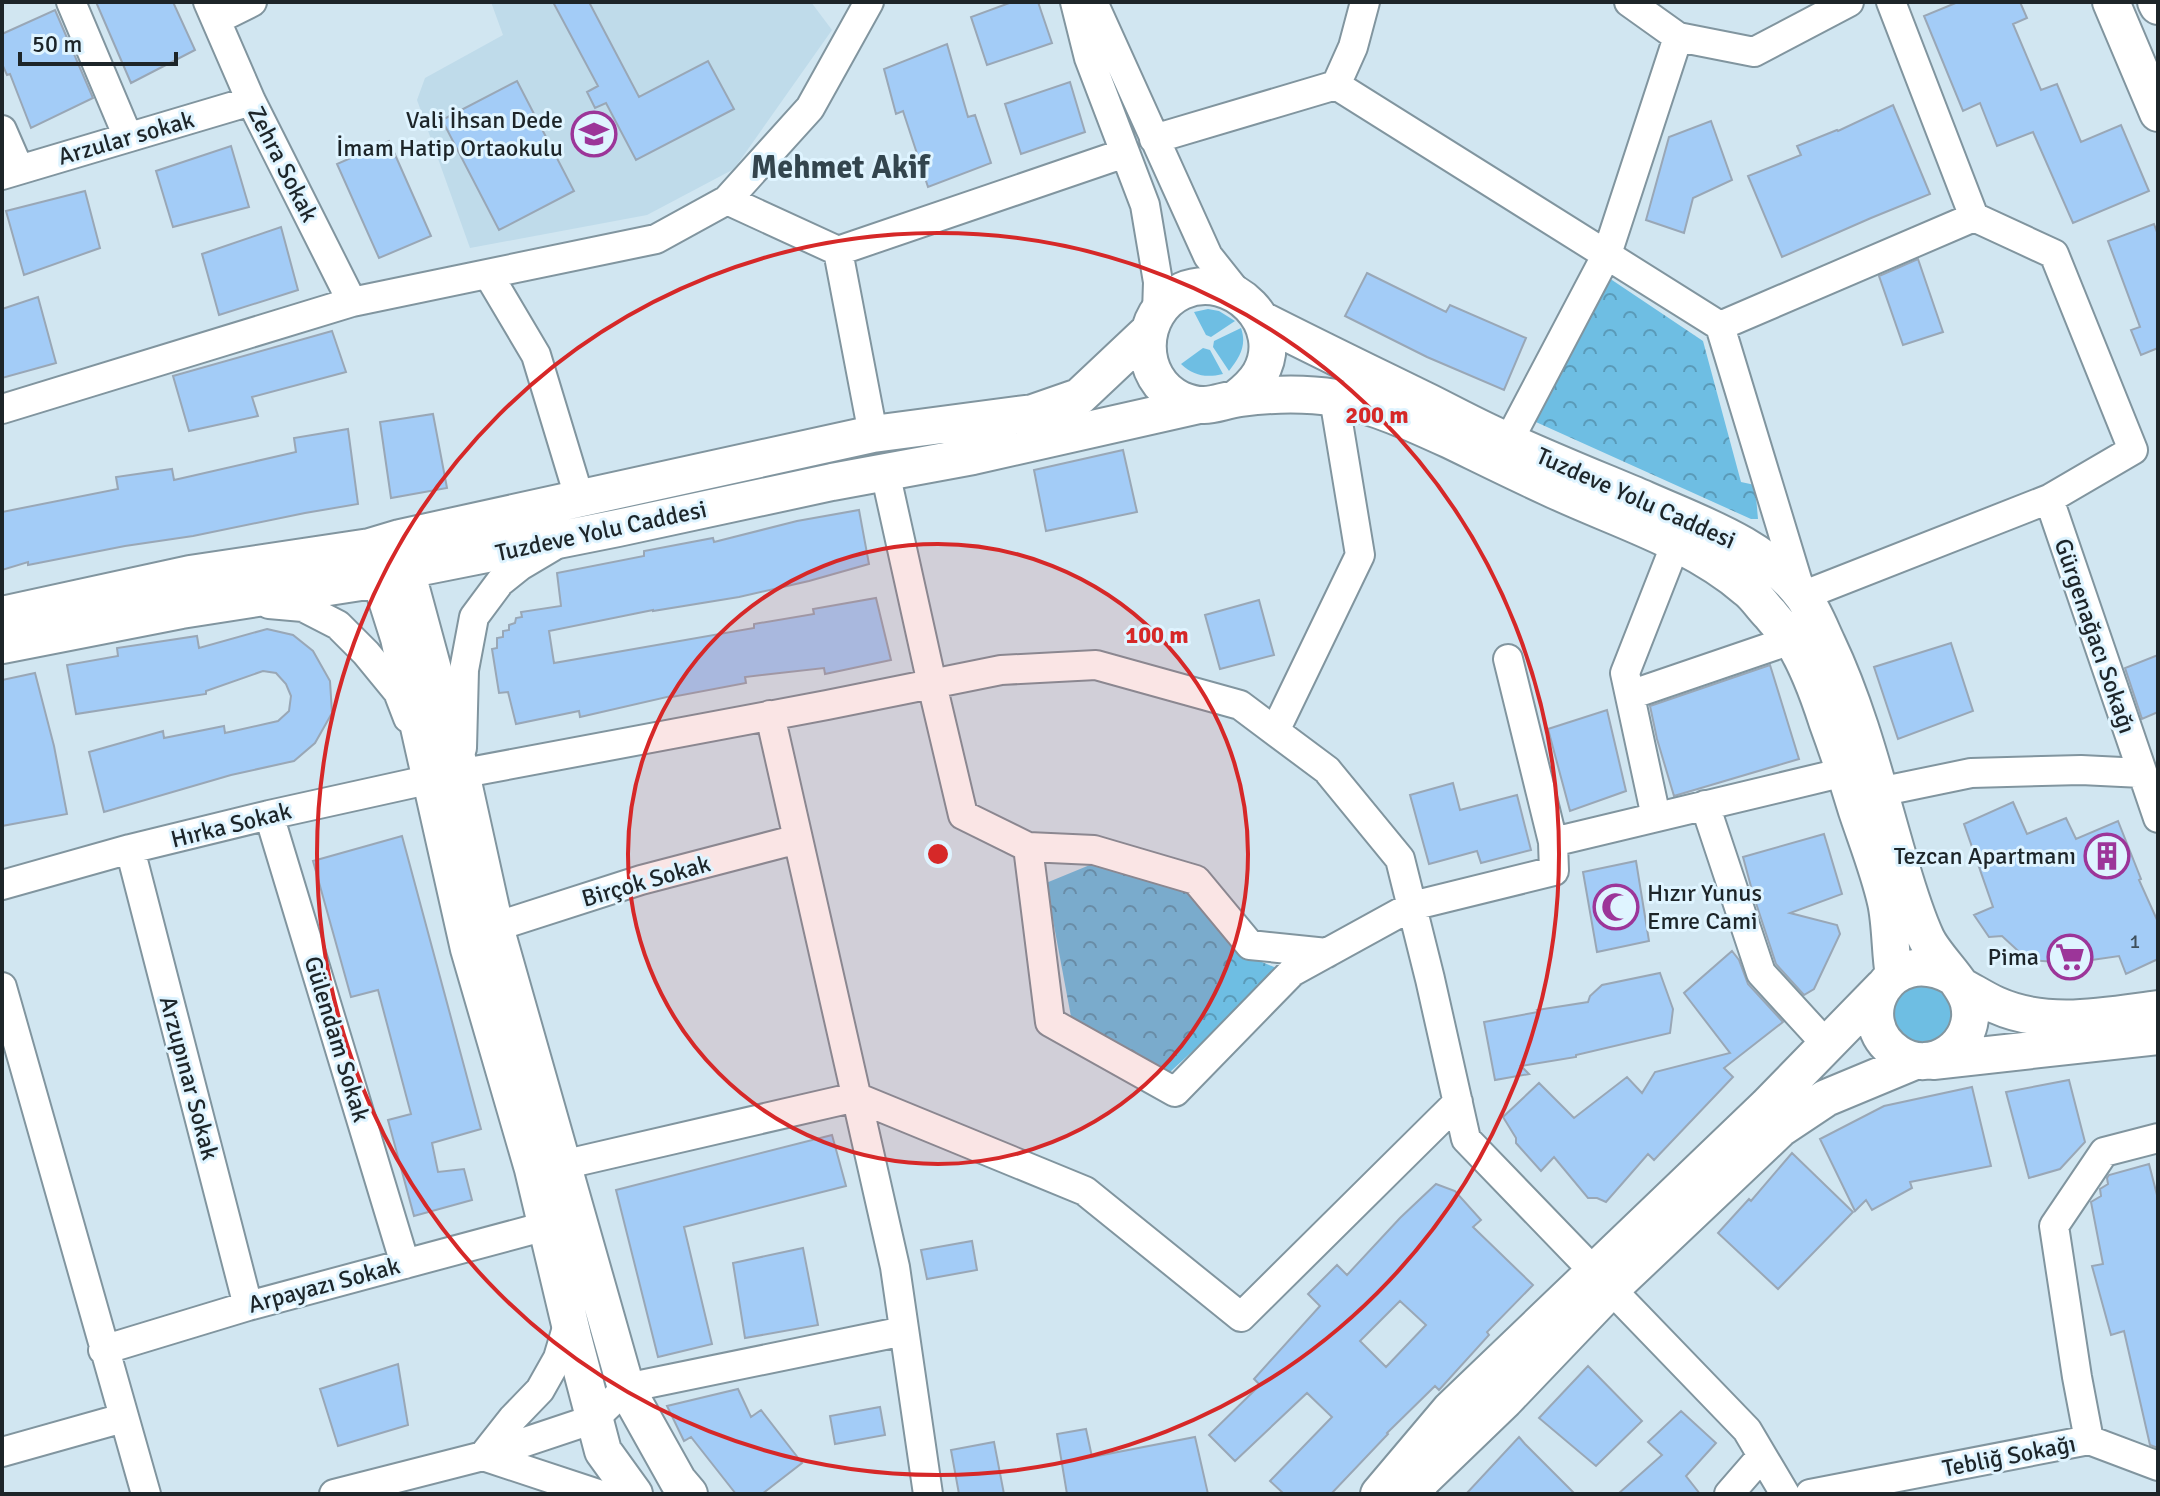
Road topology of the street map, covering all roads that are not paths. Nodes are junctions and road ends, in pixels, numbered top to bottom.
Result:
1 (71, 2) edge
2 (252, 2) edge
3 (1075, 2) edge
4 (1093, 2) edge
5 (1365, 2) edge
6 (1629, 2) edge
7 (1849, 2) edge
8 (1891, 2) edge
9 (2111, 2) edge
10 (862, 6) edge
11 (212, 11) edge
12 (1678, 37) junction
13 (1336, 85) junction
14 (251, 101) junction
15 (2158, 113) edge
16 (2, 130) edge
17 (128, 137) junction
18 (1154, 139) junction
19 (1125, 153) junction
20 (11, 172) edge
21 (727, 200) junction
22 (1974, 217) junction
23 (838, 251) junction
24 (1607, 254) junction
25 (488, 274) junction
26 (346, 291) junction
27 (1250, 308) junction
28 (1152, 322) junction
29 (1720, 326) junction
30 (1237, 398) junction
31 (1334, 398) junction
32 (1199, 405) junction
33 (2, 409) edge
34 (873, 434) junction
35 (1508, 442) junction
36 (885, 472) junction
37 (2049, 499) junction
38 (580, 500) junction
39 (566, 538) junction
40 (1676, 543) junction
41 (389, 558) junction
42 (1802, 596) junction
43 (237, 601) junction
44 (2, 615) edge
45 (1791, 640) junction
46 (2, 645) edge
47 (1508, 659) dead end
48 (932, 684) junction
49 (1630, 695) junction
50 (770, 715) junction
51 (1275, 731) junction
52 (1845, 772) junction
53 (2142, 773) junction
54 (446, 776) junction
55 (1879, 792) junction
56 (1705, 805) junction
57 (269, 815) junction
58 (1656, 817) junction
59 (2158, 818) edge
60 (798, 839) junction
61 (1553, 842) junction
62 (1028, 847) junction
63 (130, 849) junction
64 (2, 885) edge
65 (1412, 906) junction
66 (495, 927) junction
67 (1327, 953) junction
68 (1888, 982) junction
69 (1957, 982) junction
70 (2, 987) edge
71 (2158, 1009) edge
72 (2158, 1036) edge
73 (1827, 1045) junction
74 (1923, 1061) junction
75 (856, 1097) junction
76 (1458, 1102) junction
77 (2158, 1138) edge
78 (562, 1165) junction
79 (546, 1226) junction
80 (405, 1264) junction
81 (1602, 1280) junction
82 (248, 1306) junction
83 (569, 1321) junction
84 (904, 1331) junction
85 (103, 1350) junction
86 (626, 1388) junction
87 (123, 1418) junction
88 (594, 1419) junction
89 (2089, 1440) junction
90 (2, 1452) edge
91 (483, 1456) junction
92 (1762, 1456) junction
93 (2158, 1466) edge
94 (146, 1494) edge
95 (334, 1494) edge
96 (598, 1494) edge
97 (634, 1494) edge
98 (689, 1494) edge
99 (928, 1494) edge
100 (1379, 1494) edge
101 (1411, 1494) edge
102 (1729, 1494) edge
103 (1785, 1494) edge
104 (1810, 1494) edge

1 - 17 street
2 - 11 street
3 - 19 street
4 - 18 street
5 - 13 street
6 - 12 street
7 - 12 street
8 - 22 street
9 - 15 main road
10 - 21 street
11 - 14 street, Zehra Sokak
12 - 24 street
13 - 18 street
13 - 24 street
14 - 17 street, Arzular sokak
14 - 26 street, Zehra Sokak
16 - 20 street
17 - 20 street, Arzular sokak
18 - 27 street
19 - 23 street
19 - 28 street
21 - 23 street
21 - 25 street
22 - 29 street
22 - 37 street
23 - 34 street
24 - 29 street
24 - 35 street
25 - 26 street
25 - 38 street
26 - 33 street
27 - 28 main road
27 - 30 main road
27 - 35 main road, Tuzdeve Yolu Caddesi
28 - 32 main road
28 - 34 main road, Tuzdeve Yolu Caddesi
29 - 42 street
30 - 31 main road, Tuzdeve Yolu Caddesi
30 - 32 main road
31 - 40 main road, Tuzdeve Yolu Caddesi
31 - 51 street
32 - 36 main road, Tuzdeve Yolu Caddesi
34 - 38 main road, Tuzdeve Yolu Caddesi
35 - 42 main road, Tuzdeve Yolu Caddesi
36 - 39 main road, Tuzdeve Yolu Caddesi
36 - 48 street
37 - 42 street
37 - 53 street, Gürgenağacı Sokağı
38 - 41 main road, Tuzdeve Yolu Caddesi
39 - 41 main road, Tuzdeve Yolu Caddesi
39 - 54 street
40 - 45 main road, Tuzdeve Yolu Caddesi
40 - 49 street
41 - 43 main road, Tuzdeve Yolu Caddesi
41 - 44 main road, Tuzdeve Yolu Caddesi
41 - 54 main road
42 - 55 main road, Tuzdeve Yolu Caddesi
43 - 46 main road, Tuzdeve Yolu Caddesi
43 - 54 street
45 - 49 street
45 - 52 main road, Tuzdeve Yolu Caddesi
47 - 61 street
48 - 50 street, Hırka Sokak
48 - 51 street, Hırka Sokak
48 - 62 street
49 - 58 street
50 - 54 street, Hırka Sokak
50 - 60 street
51 - 65 street, Hırka Sokak
52 - 56 street
52 - 68 main road, Tuzdeve Yolu Caddesi
53 - 55 street
53 - 59 street, Gürgenağacı Sokağı
54 - 57 street, Hırka Sokak
54 - 66 main road
54 - 79 main road
55 - 69 main road, Tuzdeve Yolu Caddesi
56 - 58 street
56 - 73 street
57 - 63 street, Hırka Sokak
57 - 80 street, Gülendam Sokak
58 - 61 street
60 - 66 street, Birçok Sokak
60 - 75 street
61 - 65 street
62 - 67 street
62 - 67 street
63 - 64 street, Hırka Sokak
63 - 82 street, Arzupınar Sokak
65 - 67 street
65 - 76 street, Hırka Sokak
66 - 78 main road
68 - 69 main road
68 - 73 main road
68 - 74 main road
69 - 71 main road
69 - 74 main road
70 - 85 street
72 - 74 main road
73 - 81 main road
74 - 81 main road
75 - 76 street
75 - 78 street
75 - 84 street
76 - 81 street, Hırka Sokak
77 - 89 street
78 - 86 main road
79 - 80 street, Arpayazı Sokak
79 - 83 main road
80 - 82 street, Arpayazı Sokak
81 - 92 street, Hırka Sokak
81 - 100 main road
81 - 101 main road
82 - 85 street, Arpayazı Sokak
83 - 88 main road
83 - 91 street
84 - 86 street
84 - 99 street
85 - 87 street
86 - 88 street
86 - 98 main road
87 - 90 street
87 - 94 street
88 - 91 street
88 - 97 main road
89 - 93 street, Tebliğ Sokağı
89 - 104 street, Tebliğ Sokağı
91 - 95 street
91 - 96 street
92 - 102 street
92 - 103 street, Hırka Sokak

